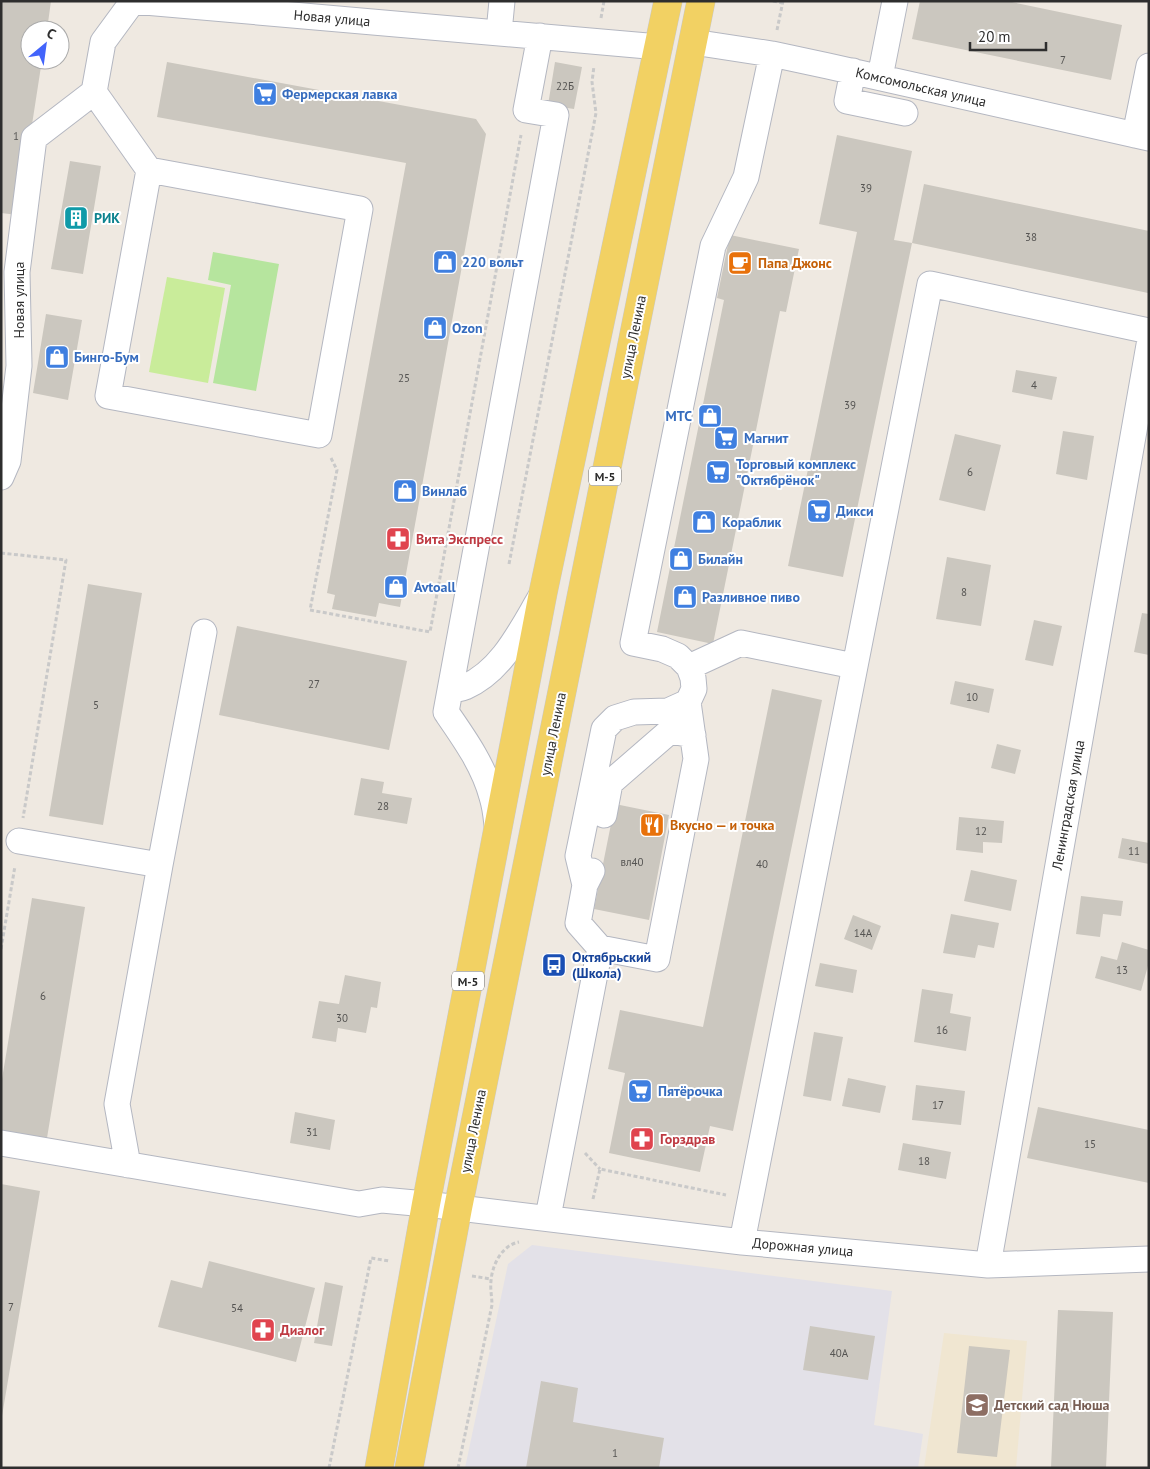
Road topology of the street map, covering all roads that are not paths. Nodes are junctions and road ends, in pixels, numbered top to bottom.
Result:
1 (133, 1) edge
2 (502, 1) edge
3 (668, 1) edge
4 (701, 1) edge
5 (895, 1) edge
6 (200, 4) edge
7 (499, 32) junction
8 (540, 36) junction
9 (693, 42) junction
10 (774, 46) junction
11 (659, 47) junction
12 (1149, 66) edge
13 (853, 71) junction
14 (880, 77) junction
15 (94, 92) junction
16 (905, 113) dead end
17 (1142, 136) edge
18 (149, 170) junction
19 (9, 270) edge
20 (1149, 331) edge
21 (1149, 346) edge
22 (1, 477) edge
23 (543, 593) junction
24 (204, 632) dead end
25 (854, 666) junction
26 (689, 667) junction
27 (448, 701) junction
28 (688, 702) junction
29 (692, 735) junction
30 (497, 826) junction
31 (19, 841) road end
32 (160, 865) junction
33 (586, 886) junction
34 (600, 948) junction
35 (1, 1143) edge
36 (128, 1165) junction
37 (426, 1204) junction
38 (458, 1208) junction
39 (548, 1217) junction
40 (742, 1242) junction
41 (1149, 1259) edge
42 (988, 1265) junction
43 (378, 1468) edge
44 (409, 1468) edge

1 - 6 street, Новая улица
1 - 15 street, Новая улица
2 - 7 street
3 - 11 main road, М-5
4 - 9 main road, улица Ленина / М-5
5 - 14 street
6 - 7 street, Новая улица
7 - 8 street, Новая улица
8 - 11 street, Новая улица
8 - 27 street
9 - 10 street, Комсомольская улица
9 - 38 main road, улица Ленина / М-5
10 - 13 street, Комсомольская улица
10 - 26 street
11 - 23 main road, М-5
12 - 17 street
13 - 14 street, Комсомольская улица
13 - 16 street
14 - 17 street, Комсомольская улица
15 - 18 street
15 - 19 street, Новая улица
18 - 18 street
19 - 22 street, Новая улица
20 - 25 street
21 - 42 street, Ленинградская улица
23 - 27 street
23 - 30 main road, М-5
24 - 32 street
25 - 26 street
25 - 40 street
26 - 28 street
27 - 30 street
28 - 29 street
28 - 33 street
29 - 33 street
29 - 34 street
30 - 37 main road, М-5
31 - 32 street
32 - 36 street
33 - 34 street
34 - 39 street
35 - 36 street, Дорожная улица
36 - 37 street, Дорожная улица
37 - 38 street, Дорожная улица
37 - 43 main road, М-5
38 - 39 street, Дорожная улица
38 - 44 main road, улица Ленина / М-5
39 - 40 street, Дорожная улица
40 - 42 street, Дорожная улица
41 - 42 street, Дорожная улица

